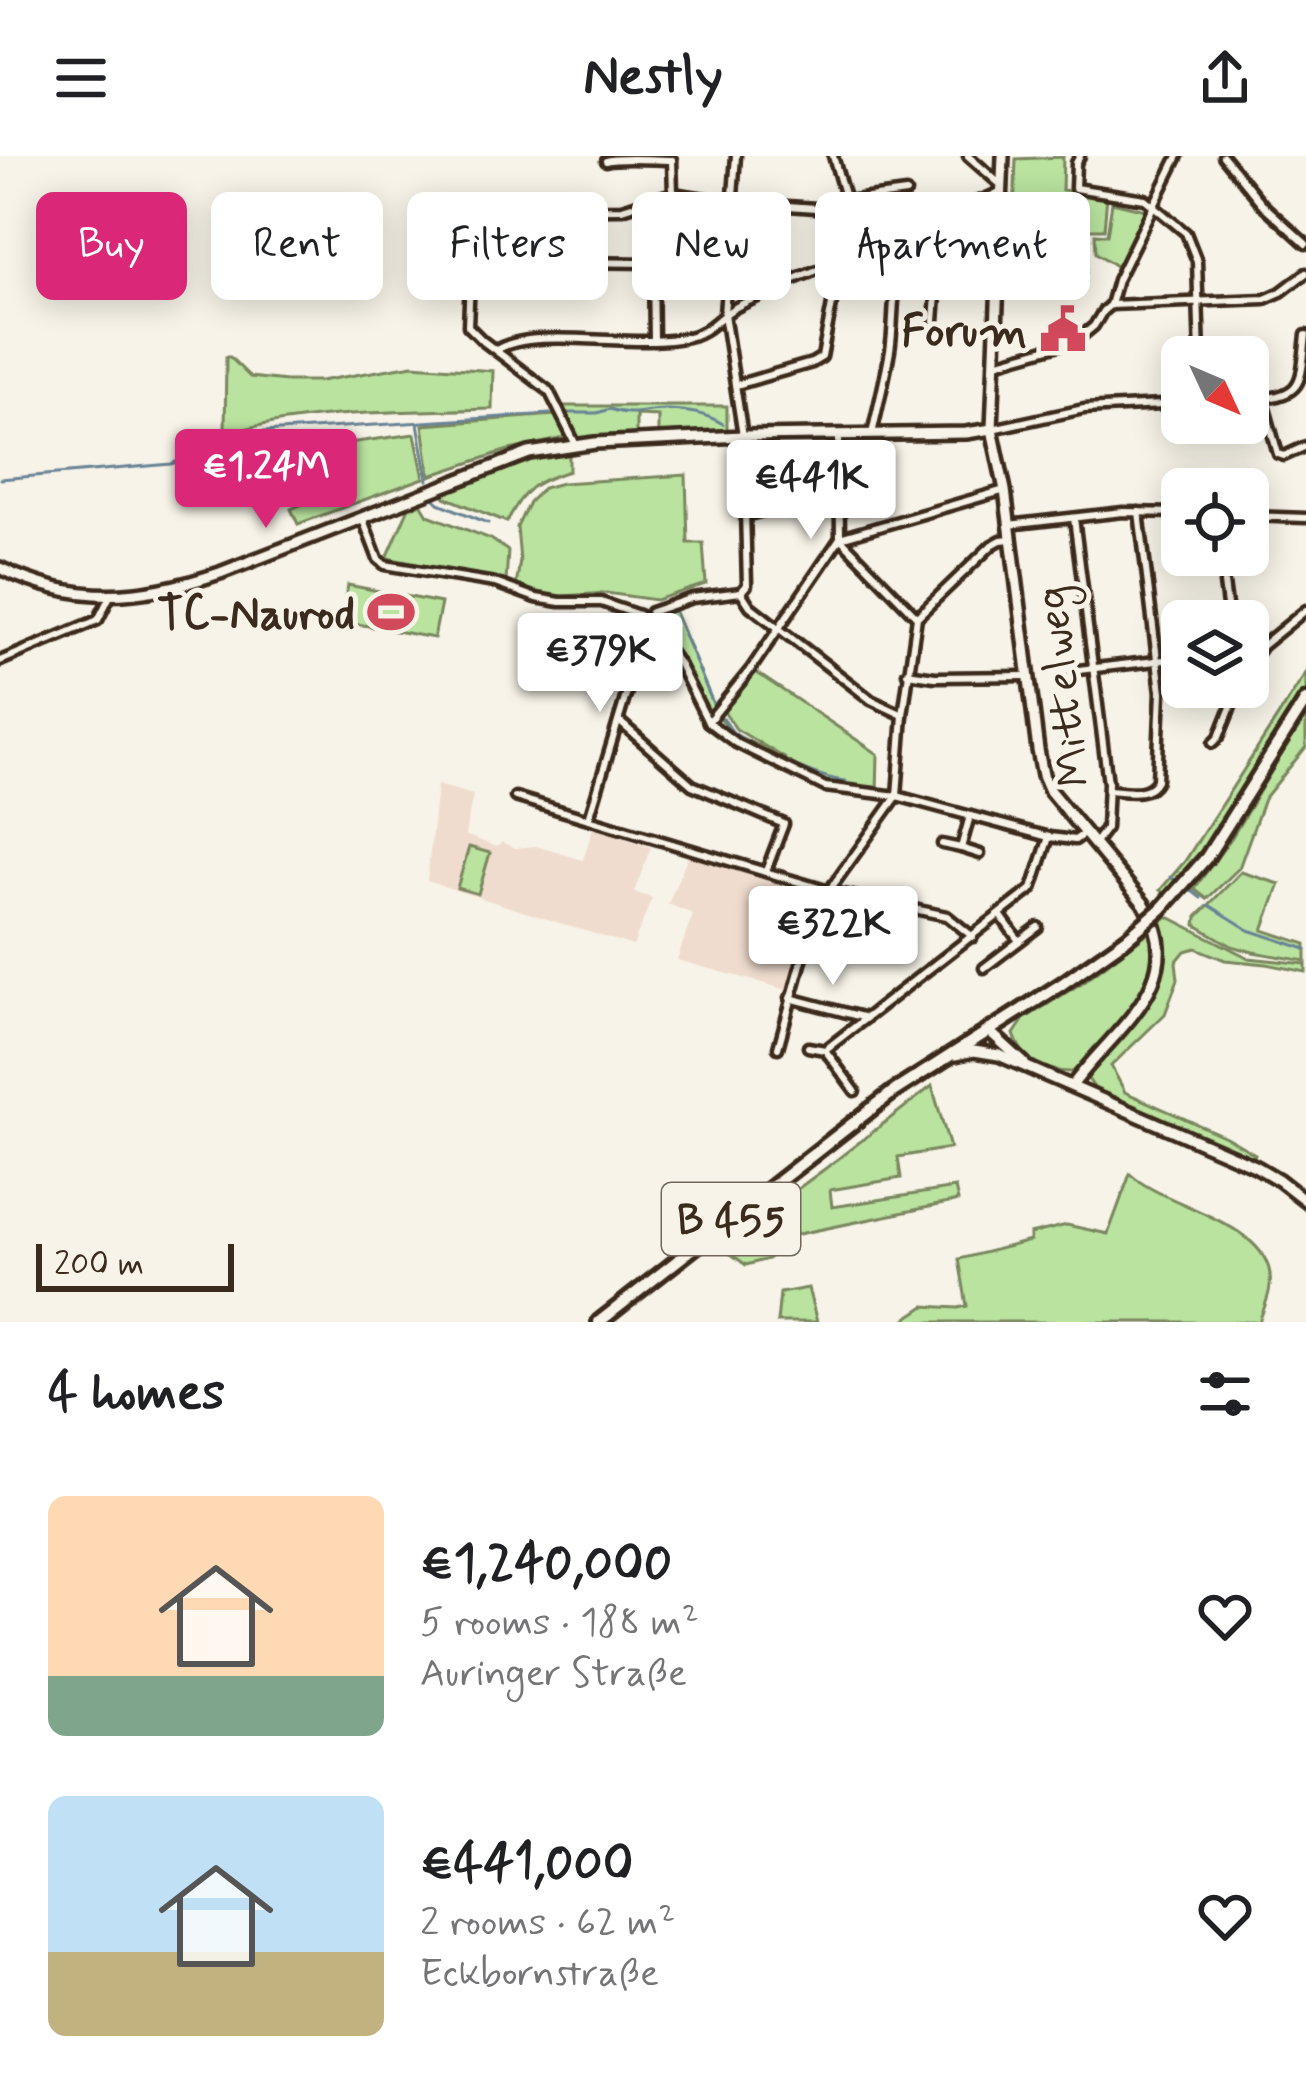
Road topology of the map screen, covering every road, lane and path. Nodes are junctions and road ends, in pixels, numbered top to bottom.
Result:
1 (736, 156) edge
2 (833, 156) edge
3 (968, 156) edge
4 (1003, 156) edge
5 (1080, 156) edge
6 (1178, 156) edge
7 (1223, 156) edge
8 (672, 158) edge
9 (606, 161) dead end
10 (1001, 188) junction
11 (673, 192) edge
12 (732, 192) edge
13 (843, 192) edge
14 (993, 192) edge
15 (1153, 203) junction
16 (1306, 244) edge
17 (608, 263) edge
18 (815, 270) edge
19 (1306, 273) edge
20 (469, 300) edge
21 (725, 300) edge
22 (833, 300) edge
23 (892, 300) edge
24 (936, 300) edge
25 (1200, 302) junction
26 (1110, 305) junction
27 (724, 314) junction
28 (934, 321) dead end
29 (1306, 334) edge
30 (1200, 336) edge
31 (654, 341) junction
32 (496, 350) junction
33 (996, 363) junction
34 (736, 385) junction
35 (1269, 398) edge
36 (1161, 405) edge
37 (1269, 423) edge
38 (992, 430) junction
39 (872, 434) junction
40 (838, 435) junction
41 (743, 436) junction
42 (576, 445) junction
43 (1306, 446) edge
44 (840, 490) junction
45 (1004, 490) junction
46 (1139, 512) junction
47 (1161, 513) edge
48 (745, 516) junction
49 (362, 517) junction
50 (1269, 517) edge
51 (1074, 518) junction
52 (1306, 518) edge
53 (1008, 525) junction
54 (840, 538) junction
55 (1010, 539) junction
56 (0, 568) edge
57 (1224, 584) dead end
58 (741, 592) junction
59 (110, 596) junction
60 (1226, 600) edge
61 (1306, 610) edge
62 (917, 617) junction
63 (646, 623) junction
64 (777, 628) junction
65 (1269, 640) edge
66 (0, 661) edge
67 (1159, 661) junction
68 (1094, 668) junction
69 (1061, 672) dead end
70 (908, 674) junction
71 (1027, 676) junction
72 (1306, 700) edge
73 (1231, 708) edge
74 (903, 715) junction
75 (620, 722) junction
76 (708, 722) junction
77 (1213, 743) dead end
78 (1108, 790) junction
79 (897, 796) junction
80 (515, 797) dead end
81 (970, 816) junction
82 (589, 818) junction
83 (1085, 833) junction
84 (1049, 837) junction
85 (942, 844) dead end
86 (1094, 844) junction
87 (961, 848) junction
88 (980, 854) dead end
89 (766, 872) junction
90 (829, 891) junction
91 (1144, 904) junction
92 (898, 907) junction
93 (1172, 915) dead end
94 (1001, 916) junction
95 (1038, 927) dead end
96 (890, 935) dead end
97 (973, 937) junction
98 (1019, 941) junction
99 (984, 968) dead end
100 (790, 998) junction
101 (1030, 1004) junction
102 (866, 1018) junction
103 (988, 1030) junction
104 (808, 1047) dead end
105 (778, 1048) dead end
106 (825, 1050) junction
107 (1012, 1052) junction
108 (999, 1055) junction
109 (944, 1059) junction
110 (1033, 1070) junction
111 (1072, 1086) junction
112 (854, 1091) dead end
113 (1306, 1201) edge
114 (599, 1322) edge

1 - 12 street
2 - 13 street
3 - 10 street
4 - 10 street
5 - 15 street
6 - 15 street
7 - 16 street
8 - 9 street
8 - 11 street
10 - 14 street
10 - 33 street
15 - 25 street
15 - 26 street
17 - 31 street
18 - 27 street
19 - 25 street
20 - 32 street
21 - 27 street
22 - 34 street
23 - 39 street
24 - 28 street
25 - 26 street
25 - 30 street
26 - 33 street
27 - 31 street
27 - 34 street
29 - 35 street
31 - 32 street
32 - 42 street
33 - 38 street
34 - 41 street
36 - 38 street
37 - 43 street
38 - 39 street
38 - 45 street
39 - 40 street
40 - 41 street
40 - 44 street
41 - 42 street
41 - 48 street
42 - 49 street
44 - 48 street
44 - 54 street
45 - 53 street
45 - 54 street
46 - 47 street
46 - 51 street
46 - 67 street
48 - 58 street
49 - 59 street
49 - 63 street
50 - 52 street
51 - 53 street
51 - 68 street, Mittelweg
53 - 55 street
54 - 62 street
54 - 64 street
55 - 62 street
55 - 71 street
56 - 59 street
57 - 60 street
58 - 63 street
58 - 64 street
59 - 66 street
61 - 65 street
62 - 70 street
63 - 75 street
63 - 76 street
64 - 74 street
64 - 76 street
67 - 68 street
67 - 78 street
68 - 69 street
68 - 78 street, Mittelweg
70 - 71 street
70 - 74 street
71 - 83 street
72 - 101 main road, B 455, bridge
73 - 77 street
74 - 79 street
75 - 82 street
75 - 89 street
76 - 79 street
78 - 86 street, Mittelweg
79 - 81 street
79 - 90 street
80 - 82 street
81 - 84 street
81 - 87 street
82 - 89 street
83 - 84 street
83 - 86 street
84 - 94 street
85 - 87 street
86 - 91 street
87 - 88 street
89 - 90 street
90 - 92 street
90 - 100 street
91 - 93 street
91 - 111 street
92 - 96 street
92 - 97 street
94 - 97 street
94 - 98 street
95 - 98 street
97 - 102 street
98 - 99 street
100 - 102 street
100 - 105 street
101 - 103 main road, B 455
101 - 107 street
102 - 106 street
103 - 107 street
103 - 108 street
103 - 109 main road, B 455
104 - 106 street
106 - 112 street
107 - 110 street
108 - 109 street
108 - 110 street
109 - 114 main road, B 455
110 - 111 street
111 - 113 street

